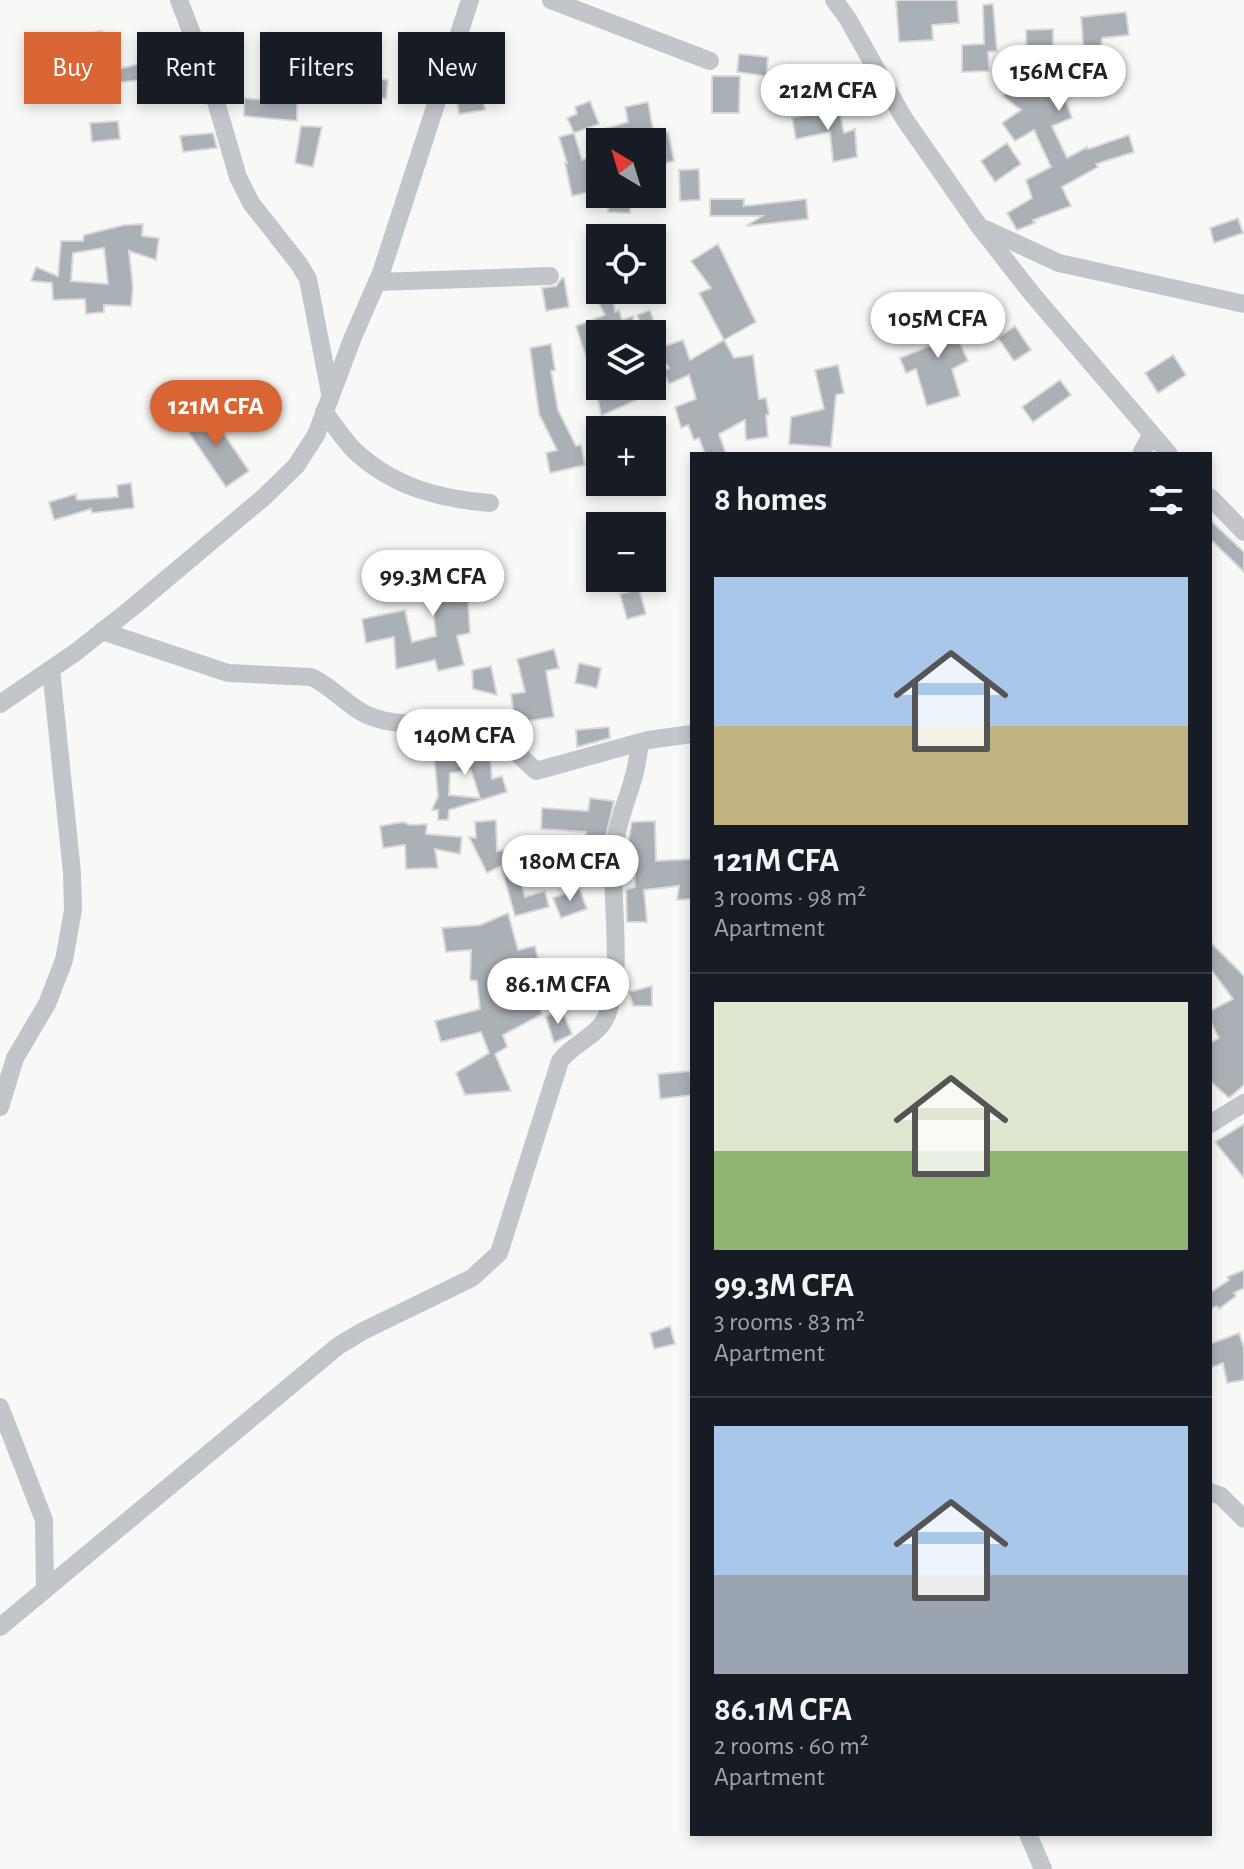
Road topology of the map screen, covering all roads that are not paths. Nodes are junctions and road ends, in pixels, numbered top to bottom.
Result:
1 (179, 0) edge
2 (470, 0) edge
3 (551, 0) edge
4 (834, 0) edge
5 (710, 61) dead end
6 (979, 226) junction
7 (550, 276) dead end
8 (377, 282) junction
9 (1244, 304) edge
10 (328, 404) junction
11 (1151, 435) junction
12 (1142, 452) edge
13 (1167, 452) edge
14 (1212, 499) edge
15 (490, 503) dead end
16 (1244, 532) edge
17 (102, 631) junction
18 (51, 669) junction
19 (0, 704) edge
20 (690, 734) edge
21 (640, 743) junction
22 (1244, 1103) edge
23 (0, 1107) edge
24 (1212, 1123) edge
25 (0, 1407) edge
26 (1212, 1493) edge
27 (1244, 1519) edge
28 (45, 1590) junction
29 (0, 1627) edge
30 (1029, 1836) edge
31 (1043, 1869) edge

1 - 10 street
2 - 8 street
3 - 5 street
4 - 6 street
6 - 9 street
6 - 11 street
7 - 8 street
8 - 10 street
10 - 15 street
10 - 17 street
11 - 12 street
11 - 13 street
14 - 16 street
17 - 18 street
17 - 21 street
18 - 19 street
18 - 23 street
20 - 21 street
21 - 28 street
22 - 24 street
25 - 28 street
26 - 27 street
28 - 29 street
30 - 31 street

